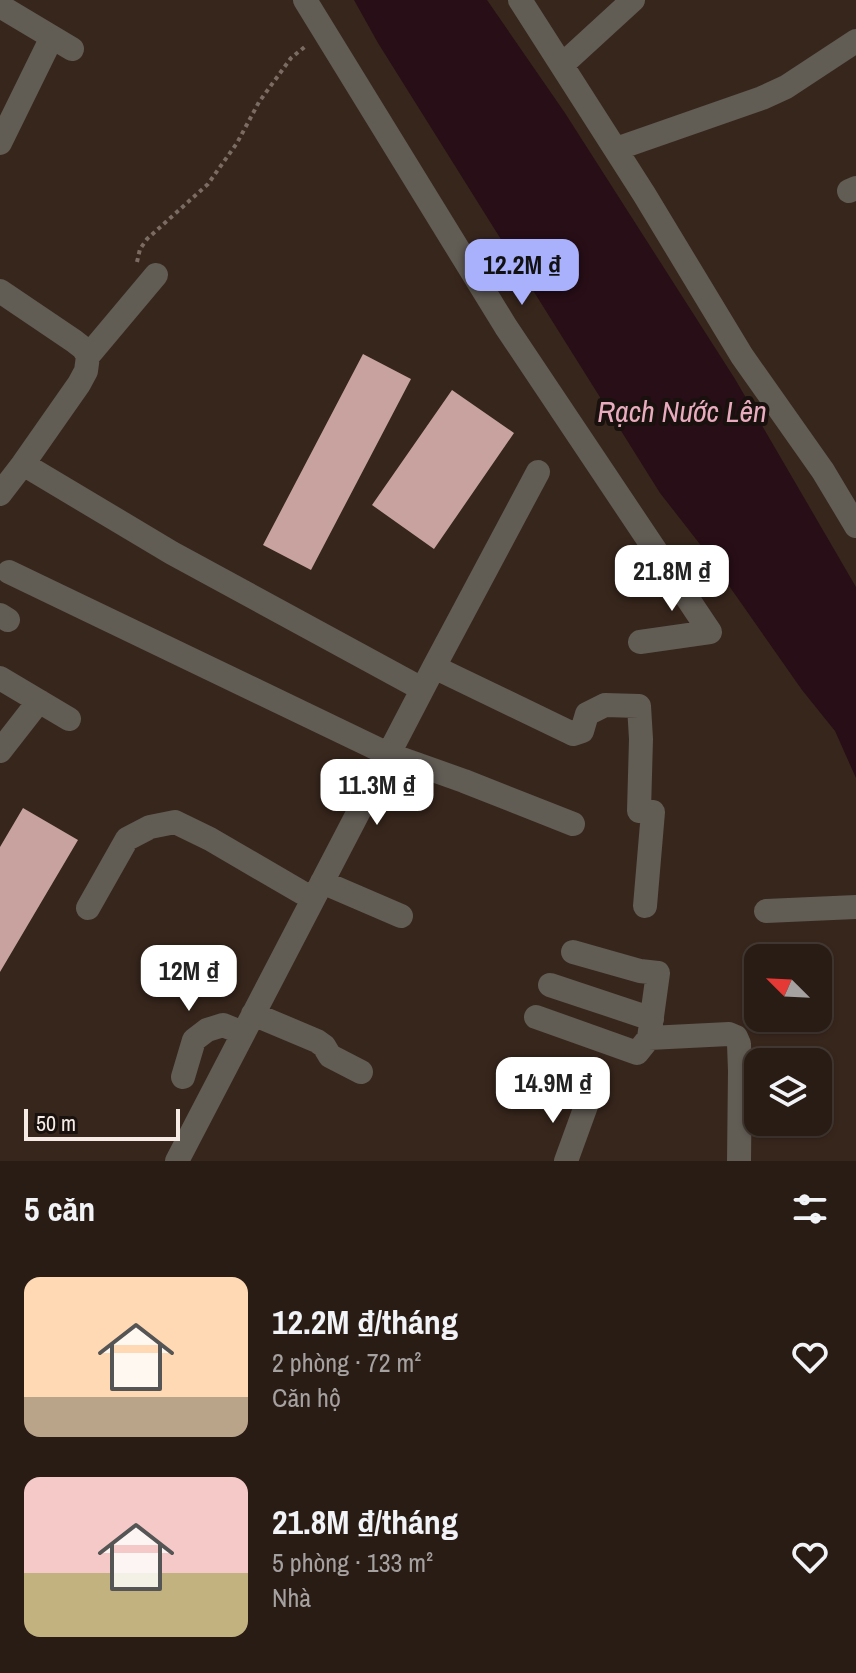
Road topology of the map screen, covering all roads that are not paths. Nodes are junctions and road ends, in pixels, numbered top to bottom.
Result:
1 (305, 0) edge
2 (520, 0) edge
3 (633, 0) edge
4 (0, 6) edge
5 (856, 41) edge
6 (562, 65) junction
7 (0, 143) edge
8 (616, 149) junction
9 (146, 273) road end
10 (2, 297) edge
11 (88, 356) junction
12 (23, 464) junction
13 (538, 472) dead end
14 (0, 494) edge
15 (856, 526) edge
16 (9, 572) dead end
17 (640, 642) dead end
18 (434, 667) junction
19 (0, 678) edge
20 (422, 689) junction
21 (39, 701) junction
22 (69, 719) dead end
23 (0, 751) edge
24 (388, 754) junction
25 (573, 824) dead end
26 (317, 890) junction
27 (645, 906) dead end
28 (856, 907) edge
29 (88, 908) dead end
30 (766, 911) dead end
31 (401, 916) dead end
32 (573, 952) dead end
33 (550, 985) dead end
34 (536, 1017) dead end
35 (248, 1024) junction
36 (651, 1029) junction
37 (361, 1072) dead end
38 (183, 1077) dead end
39 (586, 1106) dead end
40 (177, 1161) edge
41 (566, 1161) edge
42 (739, 1161) edge

1 - 17 street
2 - 6 street
3 - 6 street
4 - 7 street
5 - 8 street
6 - 8 street
8 - 15 street
9 - 11 street
10 - 11 street
11 - 12 street
12 - 14 street
12 - 20 street
13 - 18 street
16 - 24 street
18 - 20 street
18 - 27 street
19 - 21 street
20 - 24 street
21 - 22 street
21 - 23 street
24 - 25 street
24 - 26 street
26 - 29 street
26 - 31 street
26 - 35 street
28 - 30 street
32 - 36 street
33 - 36 street
34 - 36 street
35 - 37 street
35 - 38 street
35 - 40 street
36 - 42 street
39 - 41 street

